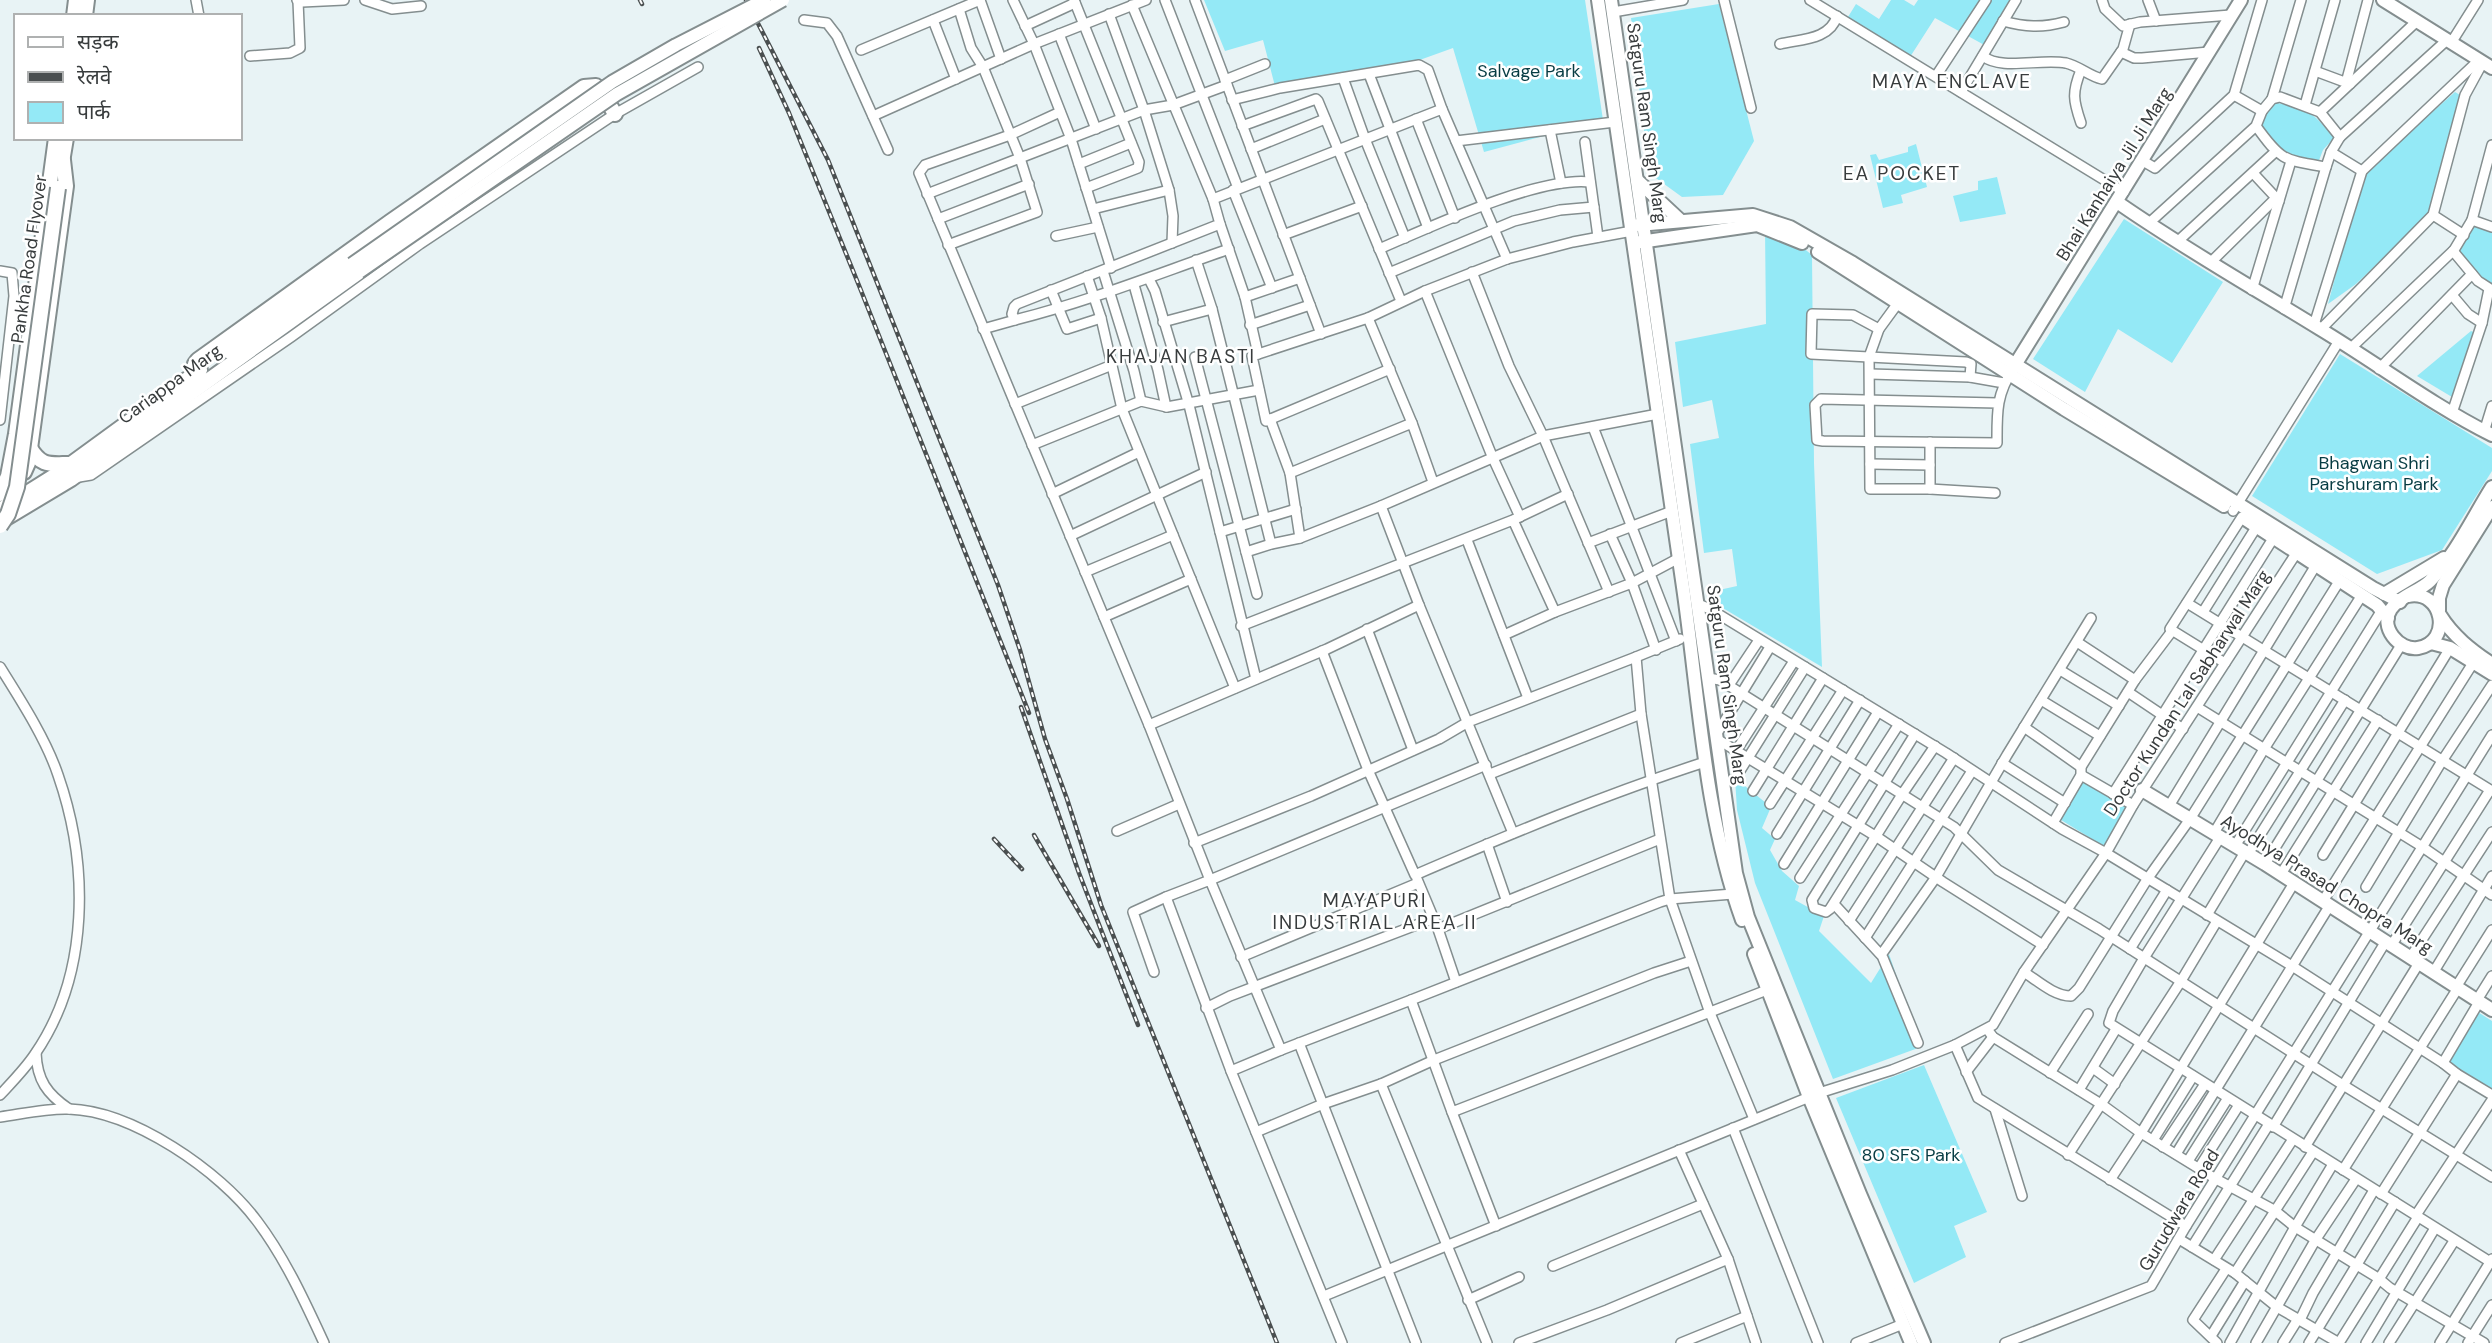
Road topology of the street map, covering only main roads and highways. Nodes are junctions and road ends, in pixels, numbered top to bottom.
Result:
1 (764, 0) edge
2 (783, 0) edge
3 (1598, 0) edge
4 (2241, 0) edge
5 (2383, 0) edge
6 (1612, 6) edge
7 (2485, 63) edge
8 (615, 114) road end
9 (56, 140) edge
10 (66, 140) edge
11 (63, 160) junction
12 (1637, 180) junction
13 (2121, 197) junction
14 (1680, 220) junction
15 (1637, 233) junction
16 (356, 268) junction
17 (194, 374) junction
18 (2009, 374) junction
19 (2488, 433) edge
20 (30, 448) junction
21 (10, 467) junction
22 (70, 471) junction
23 (2492, 487) edge
24 (0, 494) edge
25 (2492, 507) edge
26 (0, 510) edge
27 (2237, 511) junction
28 (0, 524) edge
29 (2450, 554) junction
30 (2384, 594) junction
31 (2404, 599) junction
32 (2440, 613) junction
33 (2385, 614) junction
34 (2431, 643) junction
35 (2492, 664) edge
36 (2492, 674) edge
37 (2142, 790) road end
38 (2492, 1010) edge
39 (1814, 1095) junction
40 (1911, 1343) edge
41 (1924, 1343) edge

1 - 16 main road, bridge
2 - 16 main road, bridge
3 - 15 main road, Satguru Ram Singh Marg
4 - 13 main road, Bhai Kanhaiya Jil Ji Marg
5 - 7 main road
6 - 12 main road, Satguru Ram Singh Marg
8 - 17 main road
9 - 21 main road
10 - 11 main road
11 - 20 main road
11 - 28 main road, Pankha Road Flyover, bridge
12 - 14 main road
12 - 15 main road, Satguru Ram Singh Marg
13 - 18 main road, Bhai Kanhaiya Jil Ji Marg
13 - 19 main road
14 - 15 main road
14 - 18 main road
15 - 18 main road
15 - 39 main road, Satguru Ram Singh Marg
15 - 39 main road, Satguru Ram Singh Marg
16 - 17 main road, Cariappa Marg
16 - 22 main road, Cariappa Marg
17 - 22 main road, Cariappa Marg
18 - 27 main road
20 - 21 main road
20 - 22 main road
21 - 24 main road
22 - 26 main road, Cariappa Marg
22 - 28 main road, Cariappa Marg
23 - 29 main road
25 - 32 main road
27 - 30 main road
27 - 33 main road
29 - 30 main road
29 - 31 main road
30 - 31 main road
31 - 32 main road
31 - 33 main road
32 - 34 main road
32 - 35 main road
33 - 34 main road
34 - 36 main road
37 - 38 main road, Ayodhya Prasad Chopra Marg
39 - 40 main road, Satguru Ram Singh Marg
39 - 41 main road, Satguru Ram Singh Marg

